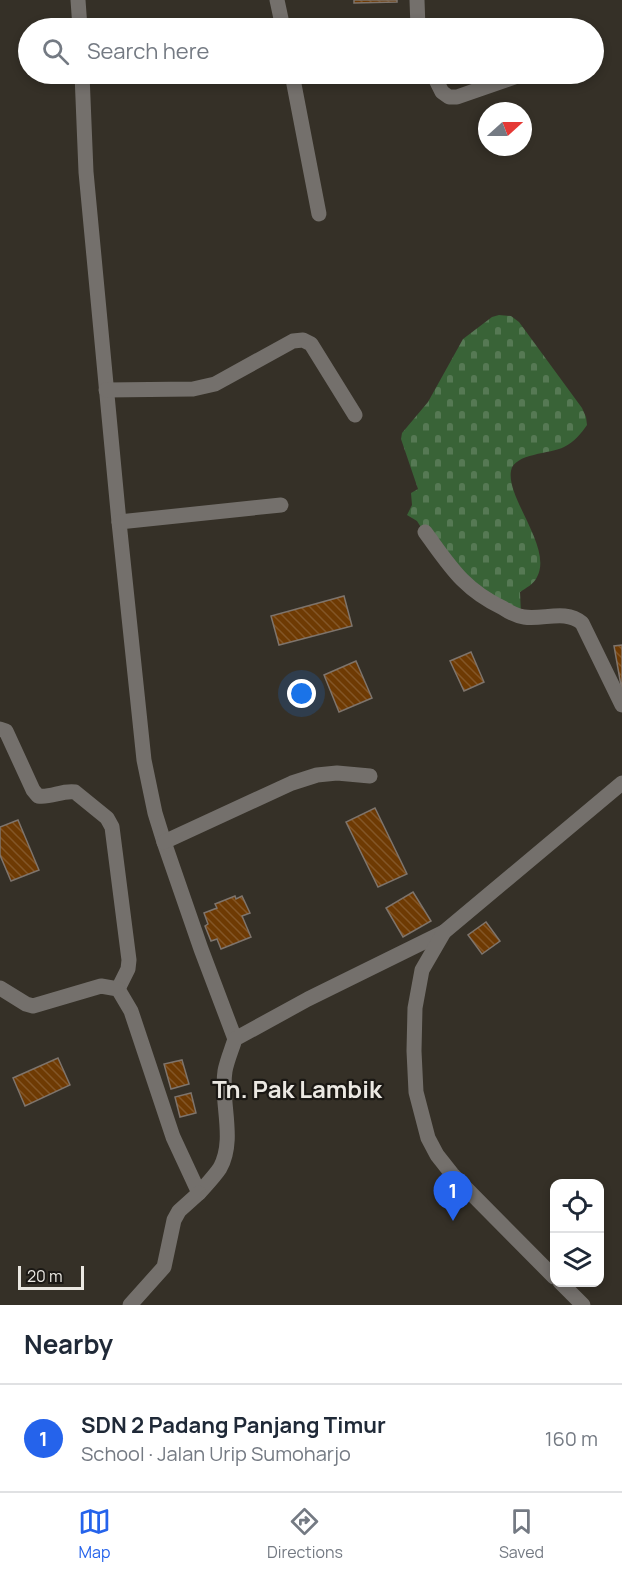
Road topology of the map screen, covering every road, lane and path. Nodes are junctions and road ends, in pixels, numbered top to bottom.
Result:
1 (78, 0) edge
2 (277, 0) edge
3 (417, 0) edge
4 (79, 18) edge
5 (281, 18) edge
6 (418, 18) edge
7 (82, 84) edge
8 (294, 84) edge
9 (437, 84) edge
10 (494, 84) edge
11 (319, 214) dead end
12 (106, 390) junction
13 (355, 416) dead end
14 (281, 505) dead end
15 (118, 522) junction
16 (425, 532) dead end
17 (622, 705) edge
18 (0, 729) edge
19 (370, 776) dead end
20 (622, 783) edge
21 (164, 842) junction
22 (444, 932) junction
23 (0, 988) edge
24 (118, 989) junction
25 (235, 1039) junction
26 (199, 1194) junction
27 (550, 1272) edge
28 (565, 1287) edge
29 (130, 1305) edge
30 (583, 1305) edge

1 - 4 street
2 - 5 street
3 - 6 street
7 - 12 street
8 - 11 street
9 - 10 street
12 - 13 street
12 - 15 street
14 - 15 street
15 - 21 street
16 - 17 street
18 - 24 street
19 - 21 street
20 - 22 street
21 - 25 street
22 - 25 street
22 - 27 street
23 - 24 street
24 - 26 street
25 - 26 street
26 - 29 street
28 - 30 street

